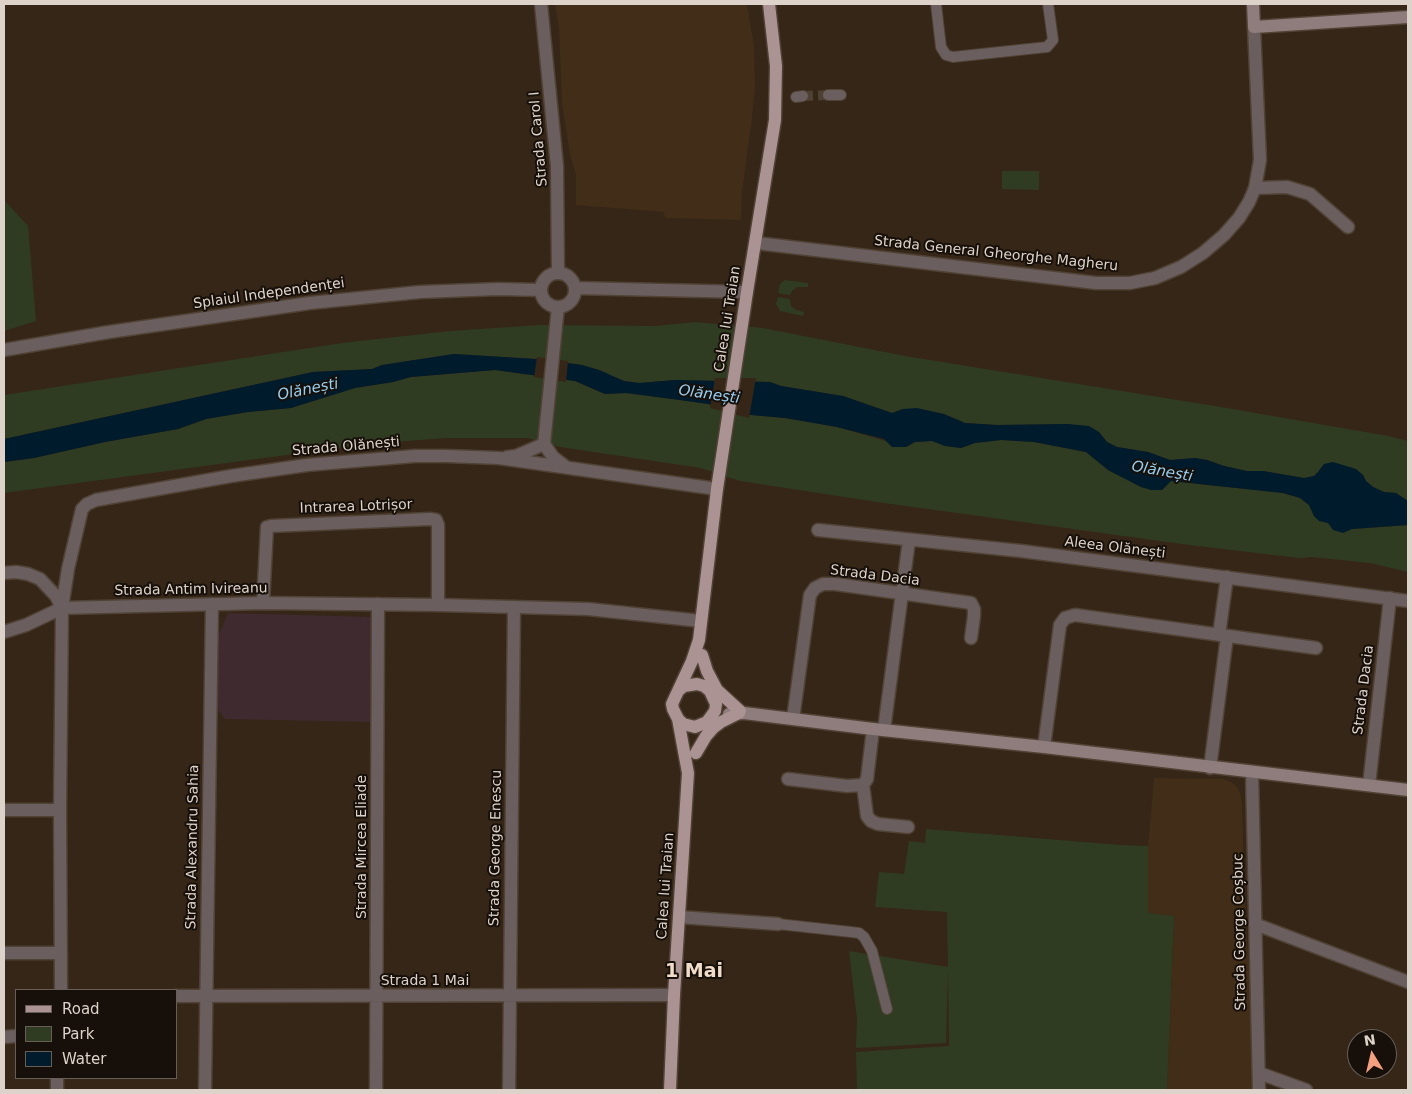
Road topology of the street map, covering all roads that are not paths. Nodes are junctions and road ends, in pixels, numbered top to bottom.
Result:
1 (541, 4) edge
2 (769, 4) edge
3 (936, 4) edge
4 (1048, 4) edge
5 (1253, 4) edge
6 (1408, 17) edge
7 (1254, 28) junction
8 (828, 95) tunnel mouth
9 (841, 95) dead end
10 (1255, 188) junction
11 (1348, 227) dead end
12 (756, 243) junction
13 (558, 272) junction
14 (575, 288) junction
15 (540, 290) junction
16 (747, 292) junction
17 (558, 307) junction
18 (4, 350) edge
19 (544, 444) junction
20 (499, 458) junction
21 (569, 469) junction
22 (717, 489) junction
23 (818, 530) dead end
24 (909, 540) junction
25 (4, 573) edge
26 (1227, 577) junction
27 (902, 594) junction
28 (1390, 598) junction
29 (1408, 601) edge
30 (263, 603) junction
31 (212, 604) junction
32 (378, 604) junction
33 (438, 605) junction
34 (514, 607) junction
35 (62, 608) junction
36 (701, 621) junction
37 (4, 632) edge
38 (1223, 635) junction
39 (971, 638) dead end
40 (699, 640) junction
41 (1316, 648) dead end
42 (702, 655) junction
43 (678, 691) junction
44 (712, 694) junction
45 (741, 712) junction
46 (793, 719) junction
47 (678, 720) junction
48 (710, 720) junction
49 (878, 729) junction
50 (1044, 747) junction
51 (696, 753) junction
52 (1210, 768) junction
53 (688, 773) junction
54 (1252, 773) junction
55 (788, 779) dead end
56 (863, 785) junction
57 (1368, 785) junction
58 (1408, 790) edge
59 (4, 810) edge
60 (60, 810) junction
61 (908, 828) dead end
62 (679, 917) junction
63 (778, 924) joint
64 (1255, 924) junction
65 (4, 953) edge
66 (61, 953) junction
67 (1408, 982) edge
68 (61, 989) edge
69 (674, 995) junction
70 (178, 996) edge
71 (206, 996) junction
72 (376, 996) junction
73 (510, 996) junction
74 (886, 1009) dead end
75 (1259, 1073) junction
76 (204, 1090) edge
77 (376, 1090) edge
78 (509, 1090) edge
79 (670, 1090) edge
80 (1259, 1090) edge
81 (1306, 1090) edge

1 - 13 street, Strada Carol I
2 - 12 main road, Calea lui Traian
3 - 4 street
5 - 7 main road, Strada General Gheorghe Magheru
6 - 7 main road
7 - 10 street, Strada General Gheorghe Magheru
8 - 9 street
10 - 11 street
10 - 12 street, Strada General Gheorghe Magheru
12 - 16 main road, Calea lui Traian
13 - 14 street
13 - 15 street
14 - 16 street
14 - 17 street
15 - 17 street
15 - 18 street, Splaiul Independenței
16 - 22 main road, Calea lui Traian
17 - 19 street
19 - 20 street
19 - 21 street
20 - 21 street, Strada Olănești
20 - 35 street, Strada Olănești
21 - 22 street, Strada Olănești
22 - 36 main road, Calea lui Traian
23 - 24 street, Aleea Olănești
24 - 26 street, Aleea Olănești
24 - 27 street
25 - 35 street
26 - 28 street, Aleea Olănești
26 - 38 street
27 - 39 street, Strada Dacia
27 - 46 street, Strada Dacia
27 - 49 street
28 - 29 street, Aleea Olănești
28 - 57 street, Strada Dacia
30 - 31 street, Strada Antim Ivireanu
30 - 32 street, Strada Antim Ivireanu
30 - 33 street, Intrarea Lotrișor
31 - 35 street, Strada Antim Ivireanu
31 - 71 street, Strada Alexandru Sahia
32 - 33 street, Strada Antim Ivireanu
32 - 72 street, Strada Mircea Eliade
33 - 34 street, Strada Antim Ivireanu
34 - 36 street, Strada Antim Ivireanu
34 - 73 street, Strada George Enescu
35 - 37 street
35 - 60 street
36 - 40 main road, Calea lui Traian
38 - 41 street
38 - 50 street
38 - 52 street
40 - 42 main road, Calea lui Traian
40 - 43 main road, Calea lui Traian
42 - 44 main road, Calea lui Traian
42 - 45 main road
43 - 44 main road
43 - 47 main road
44 - 45 main road
44 - 48 main road
45 - 46 main road
45 - 48 main road
45 - 51 main road
46 - 49 main road
47 - 48 main road
47 - 53 main road, Calea lui Traian
48 - 51 main road, Calea lui Traian
49 - 50 main road
49 - 56 street
50 - 52 main road
51 - 53 main road, Calea lui Traian
52 - 54 main road
53 - 62 main road, Calea lui Traian
54 - 57 main road
54 - 64 street, Strada George Coșbuc
55 - 56 street
56 - 61 street
57 - 58 main road
59 - 60 street
60 - 66 street
62 - 63 street
62 - 69 main road, Calea lui Traian
63 - 74 street
64 - 67 street
64 - 75 street, Strada George Coșbuc
65 - 66 street
66 - 68 street
69 - 73 street, Strada 1 Mai
69 - 79 main road, Calea lui Traian
70 - 71 street, Strada 1 Mai
71 - 72 street, Strada 1 Mai
71 - 76 street, Strada Alexandru Sahia
72 - 73 street, Strada 1 Mai
72 - 77 street, Strada Mircea Eliade
73 - 78 street, Strada George Enescu
75 - 80 street, Strada George Coșbuc
75 - 81 street

